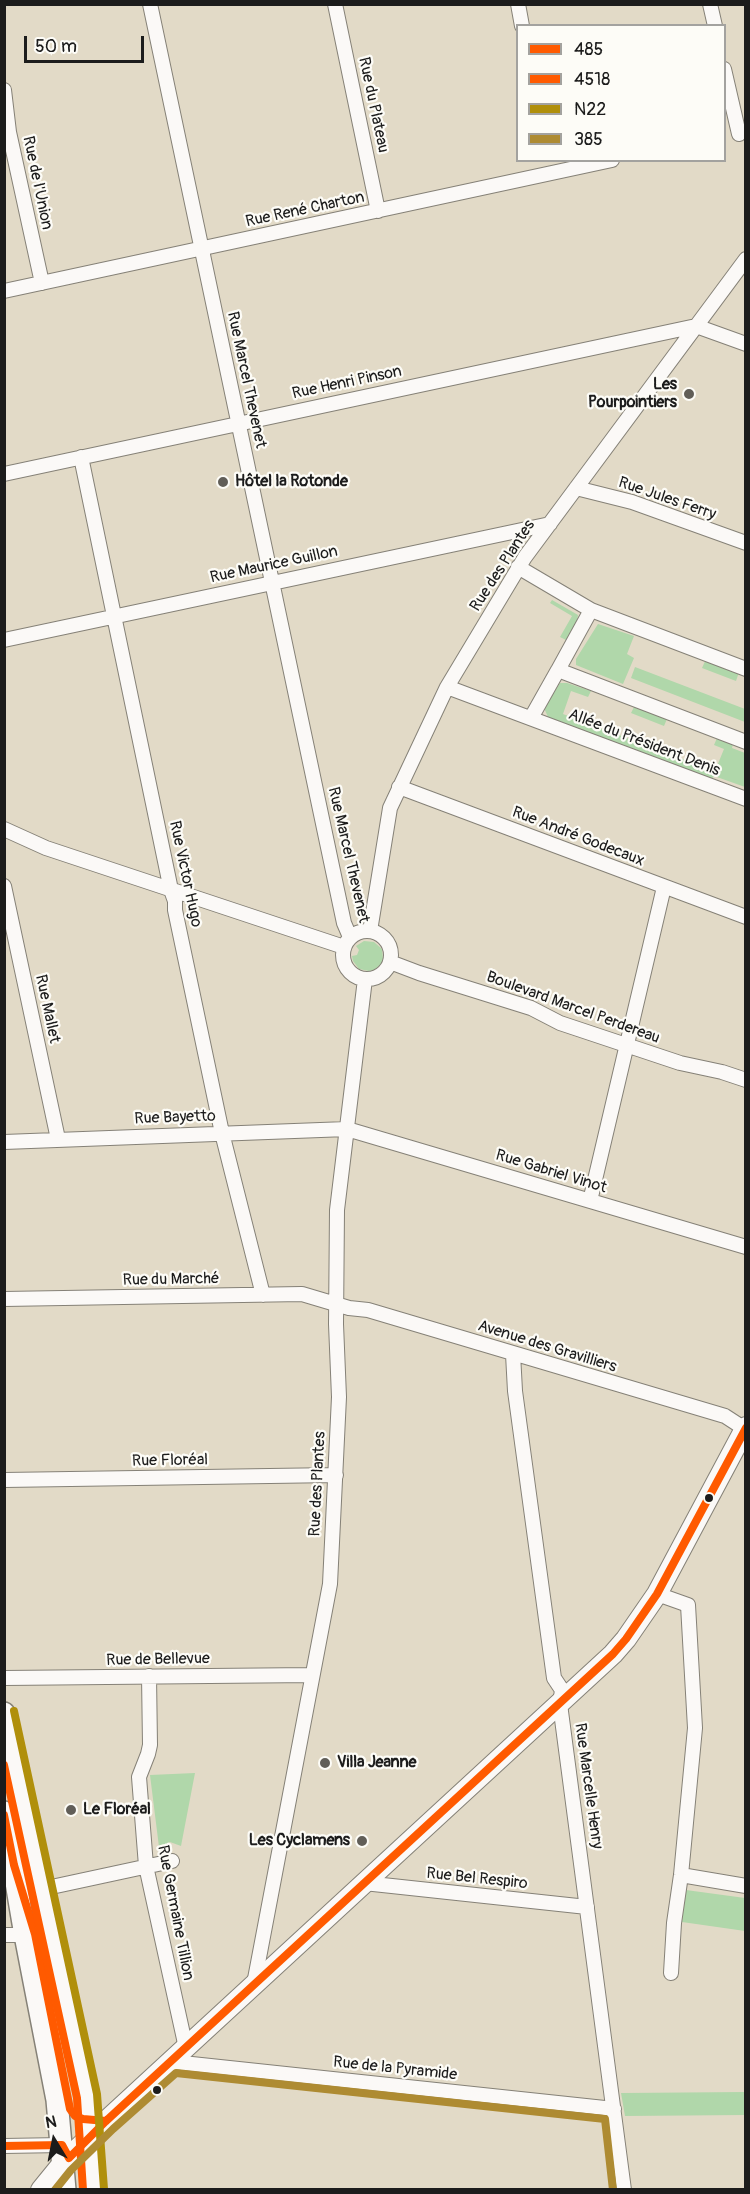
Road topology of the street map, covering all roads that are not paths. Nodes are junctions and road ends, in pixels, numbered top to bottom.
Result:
1 (150, 4) edge
2 (335, 4) edge
3 (518, 4) edge
4 (711, 4) edge
5 (522, 24) edge
6 (715, 24) edge
7 (726, 76) edge
8 (4, 90) edge
9 (742, 133) edge
10 (726, 137) edge
11 (595, 162) edge
12 (552, 167) edge
13 (378, 211) junction
14 (202, 249) junction
15 (746, 259) edge
16 (42, 283) junction
17 (4, 291) edge
18 (696, 326) junction
19 (746, 344) edge
20 (238, 424) junction
21 (81, 457) junction
22 (4, 474) edge
23 (576, 488) junction
24 (550, 524) junction
25 (746, 543) edge
26 (519, 567) junction
27 (272, 582) junction
28 (591, 610) junction
29 (114, 616) junction
30 (4, 640) edge
31 (746, 669) edge
32 (558, 670) junction
33 (447, 687) junction
34 (531, 718) junction
35 (746, 742) edge
36 (399, 787) junction
37 (746, 799) edge
38 (4, 829) edge
39 (4, 886) edge
40 (664, 887) junction
41 (171, 890) junction
42 (746, 917) edge
43 (370, 931) junction
44 (347, 942) junction
45 (390, 962) junction
46 (365, 979) junction
47 (626, 1045) junction
48 (746, 1080) edge
49 (347, 1130) junction
50 (222, 1133) junction
51 (58, 1139) junction
52 (4, 1142) edge
53 (590, 1201) junction
54 (746, 1247) edge
55 (263, 1296) junction
56 (4, 1299) edge
57 (337, 1305) junction
58 (513, 1354) junction
59 (745, 1428) edge
60 (336, 1475) junction
61 (4, 1480) edge
62 (657, 1594) junction
63 (312, 1675) junction
64 (149, 1676) junction
65 (4, 1678) edge
66 (560, 1704) junction
67 (4, 1713) edge
68 (4, 1812) edge
69 (172, 1861) dead end
70 (14, 1865) junction
71 (146, 1866) junction
72 (681, 1875) junction
73 (364, 1883) junction
74 (746, 1886) edge
75 (42, 1889) junction
76 (587, 1907) junction
77 (15, 1935) edge
78 (671, 1973) dead end
79 (254, 1984) junction
80 (179, 2055) junction
81 (614, 2109) junction
82 (95, 2131) junction
83 (4, 2146) edge
84 (64, 2173) edge
85 (94, 2190) edge
86 (624, 2190) edge

1 - 14 street, Rue Marcel Thevenet
2 - 13 street, Rue du Plateau
3 - 5 street
4 - 6 street
7 - 9 street
8 - 16 street, Rue de l'Union
9 - 10 street
11 - 12 street, Rue René Charton
12 - 13 street, Rue René Charton
13 - 14 street, Rue René Charton
14 - 16 street, Rue René Charton
14 - 20 street, Rue Marcel Thevenet
15 - 18 street, Rue des Plantes
16 - 17 street, Rue René Charton
18 - 19 street
18 - 20 street, Rue Henri Pinson
18 - 23 street, Rue des Plantes
20 - 21 street, Rue Henri Pinson
20 - 27 street, Rue Marcel Thevenet
21 - 22 street, Rue Henri Pinson
21 - 29 street, Rue Victor Hugo
23 - 24 street, Rue des Plantes
23 - 25 street, Rue Jules Ferry
24 - 26 street, Rue des Plantes
24 - 27 street, Rue Maurice Guillon
26 - 28 street
26 - 33 street, Rue des Plantes
27 - 29 street, Rue Maurice Guillon
27 - 44 street, Rue Marcel Thevenet
28 - 31 street
28 - 32 street
29 - 30 street, Rue Maurice Guillon
29 - 41 street, Rue Victor Hugo
32 - 34 street
32 - 35 street
33 - 34 street, Allée du Président Denis
33 - 36 street, Rue des Plantes
34 - 37 street, Allée du Président Denis
36 - 40 street, Rue André Godecaux
36 - 43 street, Rue des Plantes
38 - 41 street
39 - 51 street, Rue Mallet
40 - 42 street, Rue André Godecaux
40 - 47 street
41 - 44 street
41 - 50 street, Rue Victor Hugo
43 - 44 street
43 - 45 street
44 - 46 street
45 - 46 street
45 - 47 street, Boulevard Marcel Perdereau
46 - 49 street, Rue des Plantes
47 - 48 street, Boulevard Marcel Perdereau
47 - 53 street
49 - 50 street, Rue Bayetto
49 - 53 street, Rue Gabriel Vinot
49 - 57 street, Rue des Plantes
50 - 51 street, Rue Bayetto
50 - 55 street, Rue Victor Hugo
51 - 52 street, Rue Bayetto
53 - 54 street, Rue Gabriel Vinot
55 - 56 street, Rue du Marché
55 - 57 street, Rue du Marché
57 - 58 street, Avenue des Gravilliers
57 - 60 street, Rue des Plantes
58 - 59 street, Avenue des Gravilliers
58 - 66 street, Rue Marcelle Henry
59 - 62 main road
60 - 61 street, Rue Floréal
60 - 63 street, Rue des Plantes
62 - 66 main road
62 - 72 street
63 - 64 street, Rue de Bellevue
63 - 79 street, Rue des Plantes
64 - 65 street, Rue de Bellevue
64 - 71 street, Rue Germaine Tillion
66 - 73 main road
66 - 76 street, Rue Marcelle Henry
67 - 75 main road
68 - 70 main road
69 - 71 street
70 - 77 main road
70 - 82 main road
71 - 75 street
71 - 80 street, Rue Germaine Tillion
72 - 74 street
72 - 78 street
73 - 76 street, Rue Bel Respiro
73 - 79 main road
75 - 82 main road
76 - 81 street, Rue Marcelle Henry
77 - 84 main road
79 - 80 main road
80 - 81 street, Rue de la Pyramide
80 - 82 main road
81 - 86 street, Rue Marcelle Henry
82 - 84 main road
82 - 85 main road
83 - 84 street

